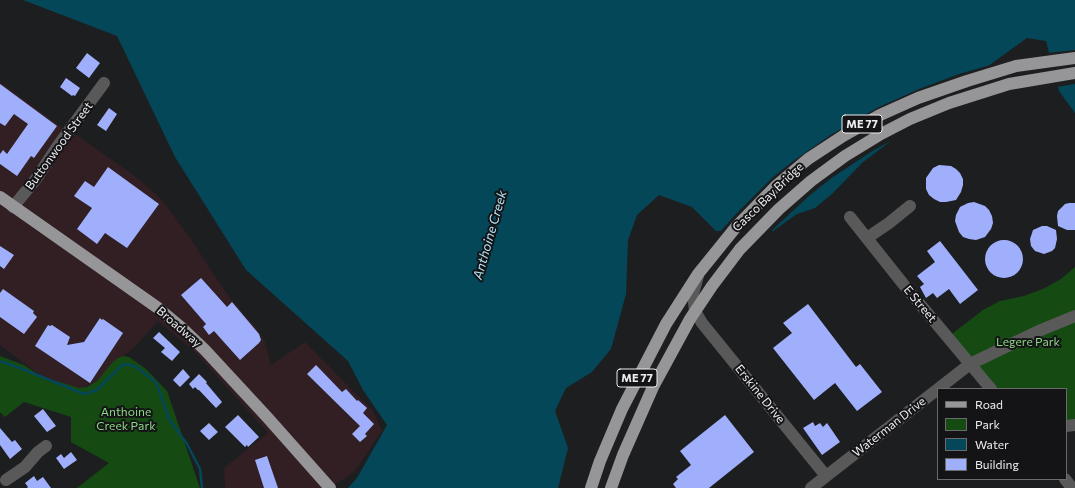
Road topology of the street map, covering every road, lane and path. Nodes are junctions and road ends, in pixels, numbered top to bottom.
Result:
1 (1075, 58) edge
2 (1075, 73) edge
3 (104, 84) dead end
4 (0, 197) edge
5 (910, 206) dead end
6 (13, 207) junction
7 (850, 217) dead end
8 (867, 238) junction
9 (698, 274) junction
10 (695, 312) junction
11 (1075, 316) edge
12 (970, 364) junction
13 (939, 388) edge
14 (990, 388) edge
15 (937, 390) edge
16 (46, 446) dead end
17 (826, 476) junction
18 (6, 480) edge
19 (1066, 480) edge
20 (330, 488) edge
21 (591, 488) edge
22 (611, 488) edge
23 (811, 488) edge
24 (1072, 488) edge

1 - 9 main road, Casco Bay Bridge / ME 77
2 - 10 main road, Casco Bay Bridge / ME 77
3 - 6 street, Buttonwood Street
4 - 6 main road, Broadway
5 - 8 street
6 - 20 main road, Broadway
7 - 8 street, E Street
8 - 12 street, E Street
9 - 10 street
9 - 21 main road, Casco Bay Bridge / ME 77
10 - 17 street, Erskine Drive
10 - 22 main road, Casco Bay Bridge / ME 77
11 - 12 street, Waterman Drive
12 - 13 street, Waterman Drive
12 - 14 street, E Street
15 - 17 street, Waterman Drive
16 - 18 street
17 - 23 street, Waterman Drive
19 - 24 street

